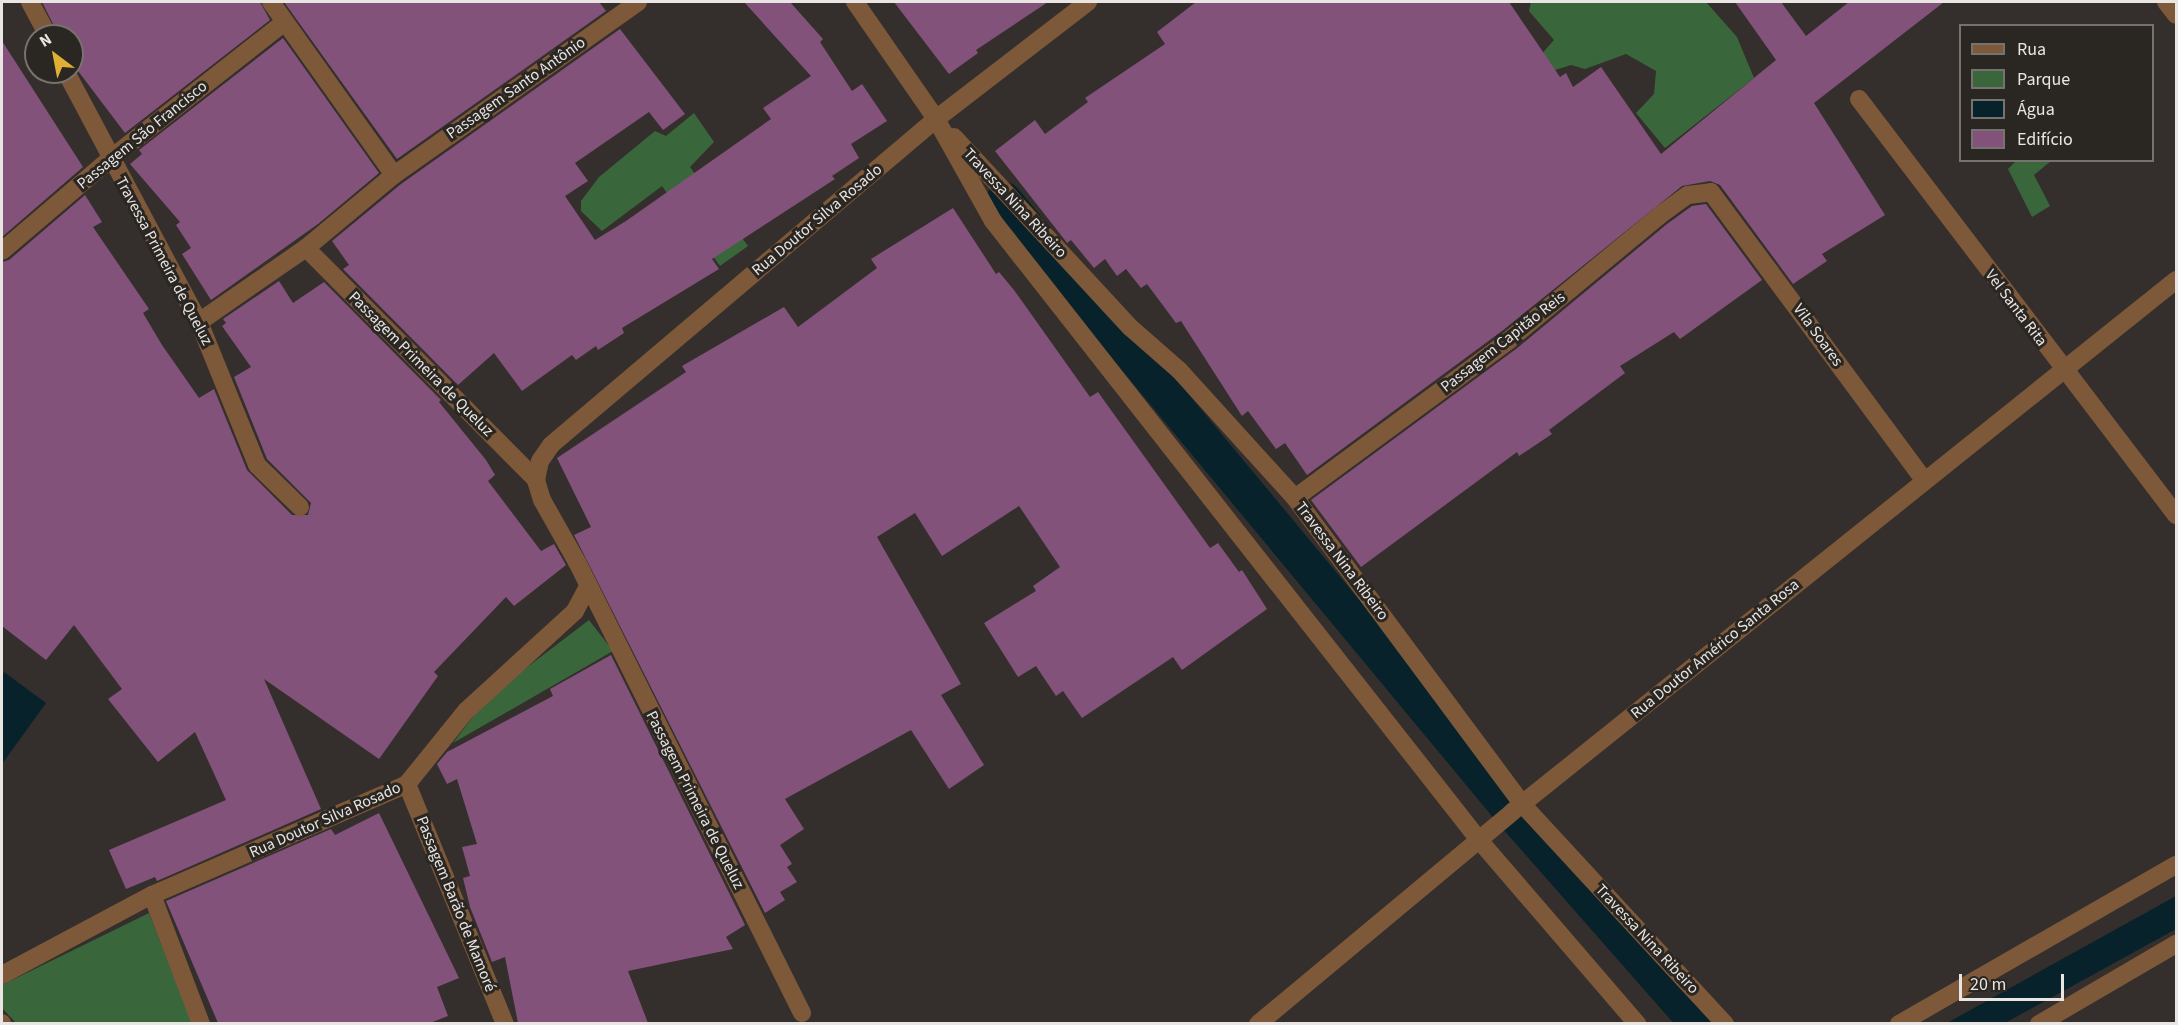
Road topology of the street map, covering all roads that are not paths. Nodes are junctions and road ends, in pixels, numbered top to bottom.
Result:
1 (30, 2) edge
2 (271, 2) edge
3 (638, 2) edge
4 (855, 2) edge
5 (1088, 2) edge
6 (2166, 2) edge
7 (2176, 15) edge
8 (285, 22) junction
9 (42, 24) edge
10 (72, 84) edge
11 (1859, 99) dead end
12 (936, 119) junction
13 (110, 159) junction
14 (394, 175) junction
15 (1711, 192) joint
16 (306, 248) junction
17 (2, 251) edge
18 (2176, 280) edge
19 (199, 322) junction
20 (2063, 369) junction
21 (536, 480) junction
22 (1924, 480) junction
23 (1295, 498) junction
24 (300, 507) dead end
25 (2176, 515) edge
26 (588, 587) junction
27 (407, 784) junction
28 (1523, 805) junction
29 (1479, 840) junction
30 (2176, 865) edge
31 (152, 895) junction
32 (2176, 944) edge
33 (2, 975) edge
34 (802, 1013) dead end
35 (201, 1023) edge
36 (505, 1023) edge
37 (1258, 1023) edge
38 (1637, 1023) edge
39 (1725, 1023) edge
40 (1899, 1023) edge
41 (2039, 1023) edge

1 - 9 street
2 - 8 street
3 - 14 street, Passagem Santo Antônio
4 - 12 street, Travessa Nina Ribeiro
5 - 12 street, Rua Doutor Silva Rosado
6 - 7 street
8 - 13 street, Passagem São Francisco
8 - 14 street
10 - 13 street, Travessa Primeira de Queluz
11 - 20 street, Vel Santa Rita
12 - 21 street, Rua Doutor Silva Rosado
12 - 23 street, Travessa Nina Ribeiro
12 - 29 street, Travessa Nina Ribeiro
13 - 17 street, Passagem São Francisco
13 - 19 street, Travessa Primeira de Queluz
14 - 16 street, Passagem Santo Antônio
15 - 22 street, Vila Soares
15 - 23 street, Passagem Capitão Reis
16 - 19 street, Passagem Santo Antônio
16 - 21 street, Passagem Primeira de Queluz
18 - 20 street, Rua Doutor Américo Santa Rosa
19 - 24 street, Travessa Primeira de Queluz
20 - 22 street, Rua Doutor Américo Santa Rosa
20 - 25 street, Vel Santa Rita
21 - 26 street
22 - 28 street, Rua Doutor Américo Santa Rosa
23 - 28 street, Travessa Nina Ribeiro
26 - 27 street, Rua Doutor Silva Rosado
26 - 34 street, Passagem Primeira de Queluz
27 - 31 street, Rua Doutor Silva Rosado
27 - 36 street, Passagem Barão de Mamoré
28 - 29 street, Rua Doutor Américo Santa Rosa
28 - 39 street, Travessa Nina Ribeiro
29 - 37 street, Rua Doutor Américo Santa Rosa
29 - 38 street, Travessa Nina Ribeiro
30 - 40 street
31 - 33 street, Rua Doutor Silva Rosado
31 - 35 street
32 - 41 street

